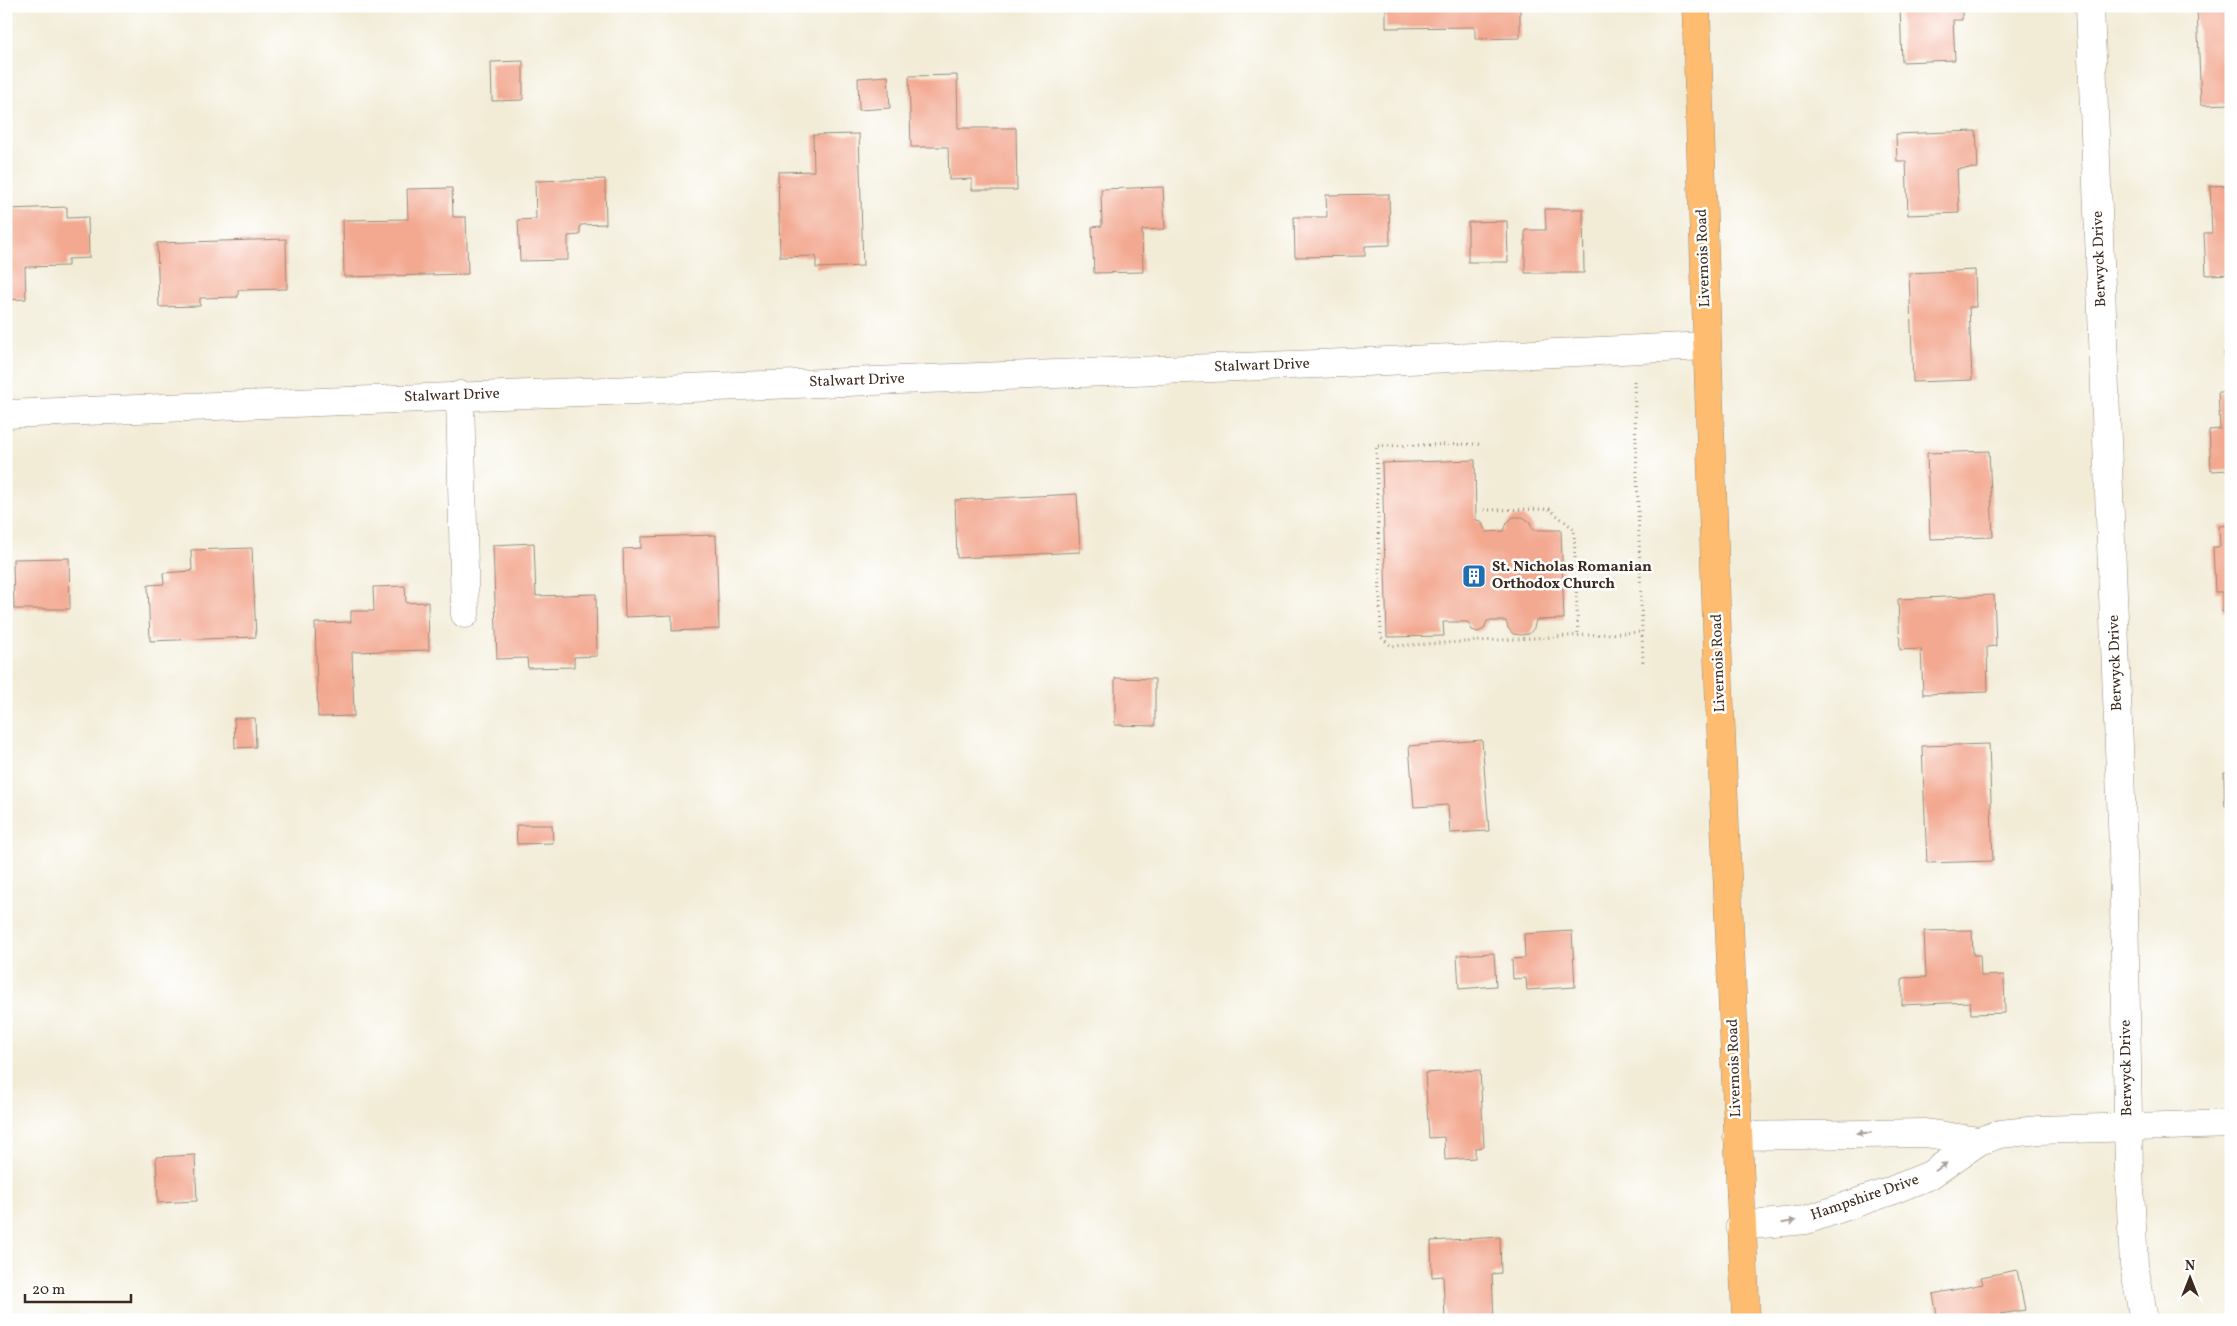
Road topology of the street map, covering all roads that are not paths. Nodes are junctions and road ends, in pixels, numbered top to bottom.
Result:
1 (1696, 6) edge
2 (2090, 6) edge
3 (1707, 346) junction
4 (460, 395) junction
5 (6, 414) edge
6 (465, 614) dead end
7 (2231, 1124) edge
8 (2128, 1126) junction
9 (1737, 1136) junction
10 (1979, 1141) junction
11 (1740, 1226) junction
12 (1746, 1320) edge
13 (2144, 1320) edge

1 - 3 main road, Livernois Road
2 - 8 street, Berwyck Drive
3 - 4 street, Stalwart Drive
3 - 9 main road, Livernois Road
4 - 5 street, Stalwart Drive
4 - 6 street
7 - 8 street, Hampshire Drive
8 - 10 street, Hampshire Drive
8 - 13 street, Berwyck Drive
10 -> 9 street, Hampshire Drive
9 - 11 main road, Livernois Road
11 -> 10 street, Hampshire Drive
11 - 12 main road, Livernois Road

